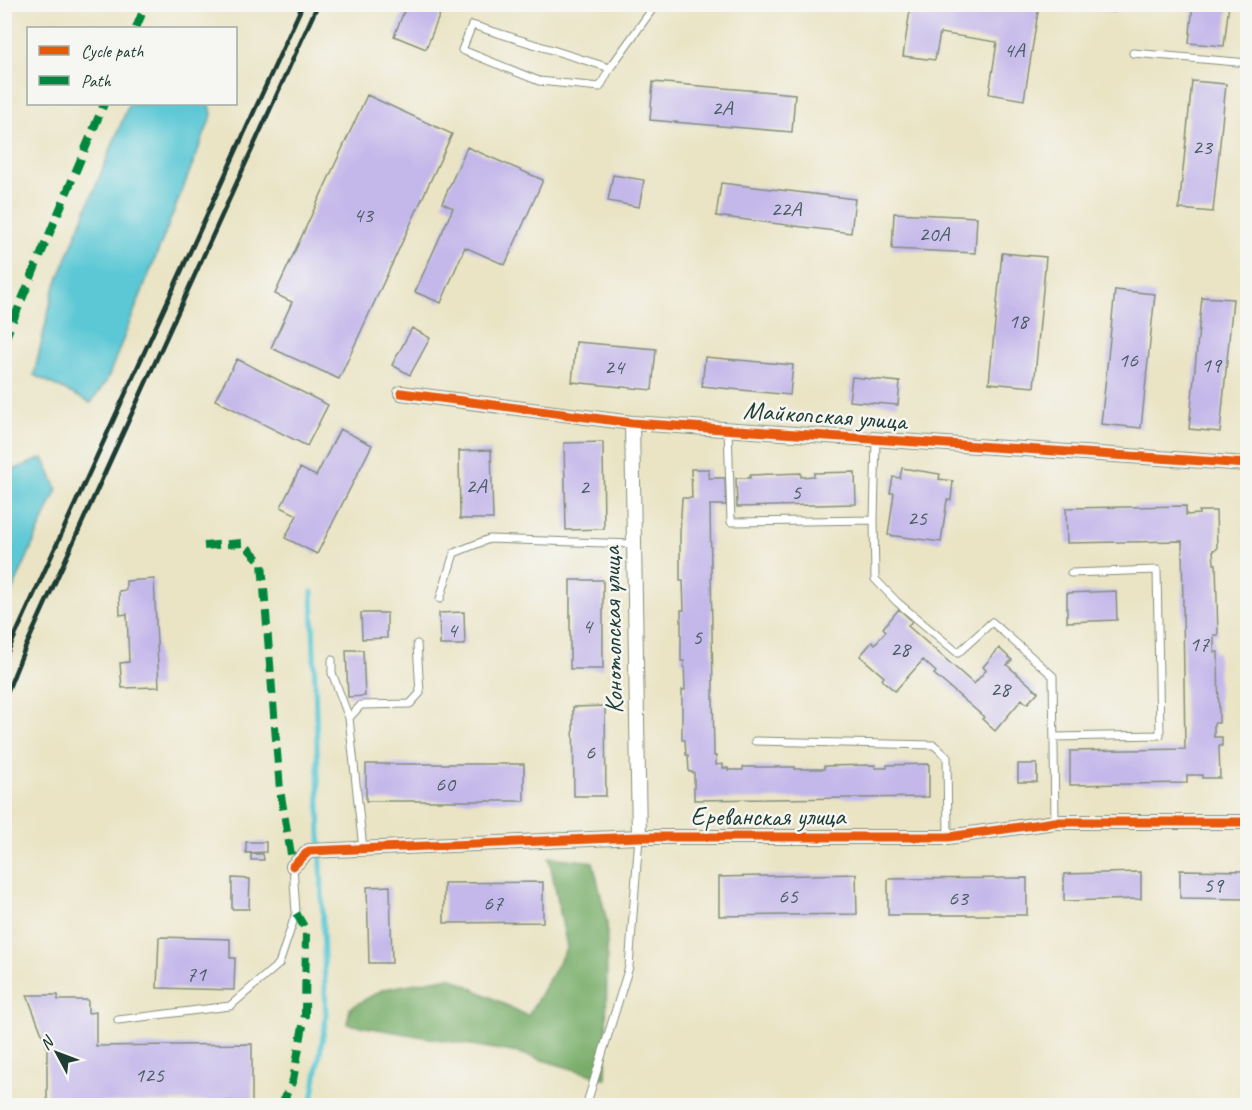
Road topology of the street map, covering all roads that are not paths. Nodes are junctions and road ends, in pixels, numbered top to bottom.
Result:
1 (656, 4) edge
2 (1133, 53) dead end
3 (1248, 63) edge
4 (610, 68) junction
5 (401, 393) dead end
6 (632, 423) junction
7 (728, 429) junction
8 (876, 439) junction
9 (1248, 464) edge
10 (874, 520) junction
11 (634, 544) junction
12 (1071, 573) dead end
13 (440, 599) dead end
14 (417, 644) dead end
15 (332, 660) dead end
16 (349, 718) junction
17 (1054, 737) junction
18 (755, 741) dead end
19 (1055, 822) junction
20 (1248, 822) edge
21 (639, 837) junction
22 (948, 837) junction
23 (363, 849) junction
24 (293, 866) joint
25 (118, 1020) dead end
26 (586, 1106) edge

1 - 4 lane
2 - 3 lane
4 - 4 lane
5 - 6 street, Майкопская улица
6 - 7 street, Майкопская улица
6 - 11 street, Конотопская улица
7 - 8 street, Майкопская улица
7 - 10 lane
8 - 9 street, Майкопская улица
8 - 10 lane
10 - 17 lane
11 - 13 lane
11 - 21 street, Конотопская улица
12 - 17 lane
14 - 16 lane
15 - 16 lane
16 - 23 lane
17 - 19 lane
18 - 22 lane
19 - 20 street, Ереванская улица
19 - 22 street, Ереванская улица
21 - 22 street, Ереванская улица
21 - 23 street, Ереванская улица
21 - 26 lane
23 - 24 street, Ереванская улица
24 - 25 lane

